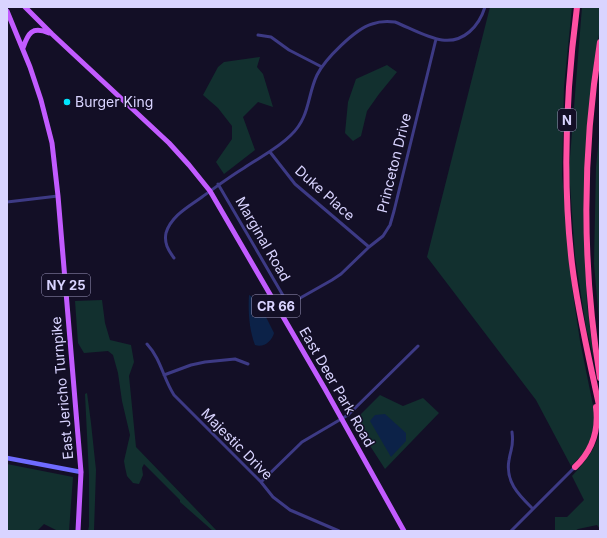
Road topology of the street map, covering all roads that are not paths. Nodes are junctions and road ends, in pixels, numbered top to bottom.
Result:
1 (25, 7) edge
2 (485, 7) edge
3 (577, 7) edge
4 (7, 11) edge
5 (10, 25) edge
6 (52, 34) junction
7 (258, 35) dead end
8 (436, 39) junction
9 (600, 42) edge
10 (23, 48) junction
11 (322, 67) junction
12 (270, 152) junction
13 (218, 184) junction
14 (210, 191) junction
15 (58, 196) junction
16 (7, 202) edge
17 (368, 247) junction
18 (174, 258) dead end
19 (288, 304) junction
20 (279, 310) junction
21 (592, 317) junction
22 (147, 344) dead end
23 (418, 346) dead end
24 (600, 356) edge
25 (248, 364) dead end
26 (164, 375) junction
27 (600, 378) edge
28 (594, 383) junction
29 (600, 410) edge
30 (342, 419) junction
31 (512, 432) dead end
32 (7, 458) edge
33 (575, 467) joint
34 (81, 472) junction
35 (260, 482) junction
36 (533, 509) junction
37 (78, 531) edge
38 (339, 531) edge
39 (404, 531) edge
40 (511, 531) edge

1 - 6 main road, East Deer Park Road / CR 66
2 - 8 street
3 - 28 highway, N
4 - 5 main road, East Jericho Turnpike / NY 25
5 - 10 main road, East Jericho Turnpike / NY 25
6 - 10 main road
6 - 14 main road, East Deer Park Road / CR 66
7 - 11 street
8 - 11 street
8 - 17 street, Princeton Drive
9 - 21 highway, N
10 - 15 main road, East Jericho Turnpike / NY 25
11 - 12 street
12 - 13 street
12 - 17 street, Duke Place
13 - 14 street
13 - 19 street, Marginal Road
14 - 18 street
14 - 20 main road, East Deer Park Road / CR 66
15 - 16 street
15 - 34 main road, East Jericho Turnpike / NY 25
17 - 19 street, Princeton Drive
19 - 20 street, Princeton Drive
20 - 30 main road, East Deer Park Road / CR 66
21 - 24 highway
21 - 27 highway, N
22 - 26 street, Majestic Drive
23 - 30 street
25 - 26 street
26 - 35 street, Majestic Drive
28 - 29 highway, N
28 - 33 highway
30 - 35 street
30 - 39 main road, East Deer Park Road / CR 66
31 - 36 street
32 - 34 street
33 - 36 street
34 - 37 main road, East Jericho Turnpike / NY 25
35 - 38 street, Majestic Drive
36 - 40 street

